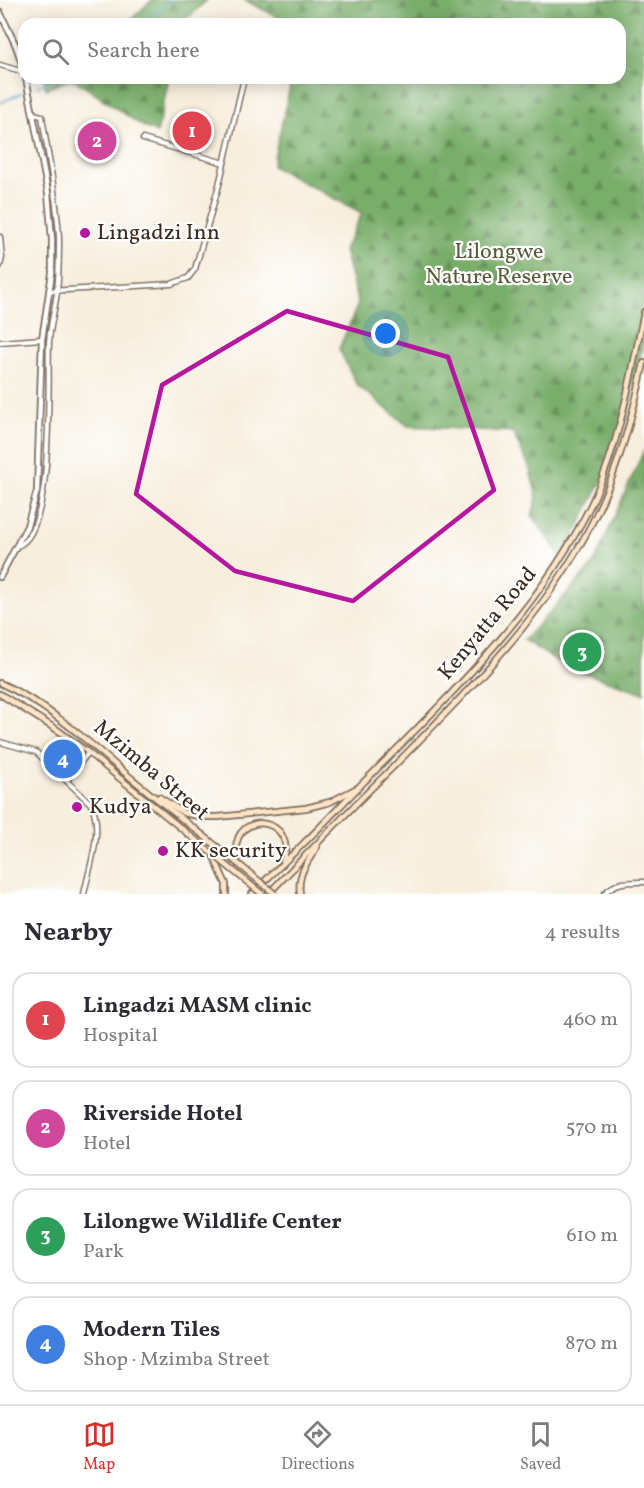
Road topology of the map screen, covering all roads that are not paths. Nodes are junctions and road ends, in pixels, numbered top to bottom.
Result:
1 (0, 12) edge
2 (18, 52) edge
3 (0, 65) edge
4 (18, 70) edge
5 (27, 84) edge
6 (242, 84) edge
7 (34, 114) junction
8 (143, 139) dead end
9 (224, 163) junction
10 (0, 237) edge
11 (0, 266) edge
12 (49, 291) junction
13 (57, 291) junction
14 (644, 312) edge
15 (42, 339) junction
16 (0, 342) edge
17 (644, 363) edge
18 (16, 546) junction
19 (12, 554) junction
20 (0, 570) edge
21 (0, 577) edge
22 (0, 682) edge
23 (0, 694) edge
24 (0, 742) edge
25 (88, 753) junction
26 (67, 780) junction
27 (141, 786) junction
28 (361, 786) junction
29 (320, 842) junction
30 (212, 853) junction
31 (283, 863) junction
32 (238, 864) junction
33 (644, 882) edge
34 (84, 894) edge
35 (226, 894) edge
36 (252, 894) edge
37 (262, 894) edge
38 (267, 894) edge
39 (275, 894) edge
40 (300, 894) edge
41 (604, 894) edge

1 - 2 street
3 - 4 street
5 - 7 street
6 - 9 street
7 - 12 street
7 - 13 street
8 - 9 street
9 - 13 street
10 - 11 street
12 - 13 street
12 - 15 street
13 - 18 street
14 - 28 main road, Kenyatta Road
15 - 16 street
15 - 18 street
17 - 29 main road, Kenyatta Road
18 - 19 street
19 - 20 street
19 - 21 street
22 - 27 main road, Mzimba Street
23 - 25 main road, Mzimba Street
24 - 26 street
25 - 26 street
25 - 30 main road, Mzimba Street, bridge
26 - 34 street
27 - 28 main road
27 - 32 main road, Mzimba Street, bridge
28 - 31 main road, Kenyatta Road
29 - 38 main road, Kenyatta Road
29 - 40 main road
30 - 35 main road
30 - 37 main road, Mzimba Street, bridge
31 - 32 main road
31 - 36 main road, Kenyatta Road
32 - 39 main road, Mzimba Street, bridge
33 - 41 street

